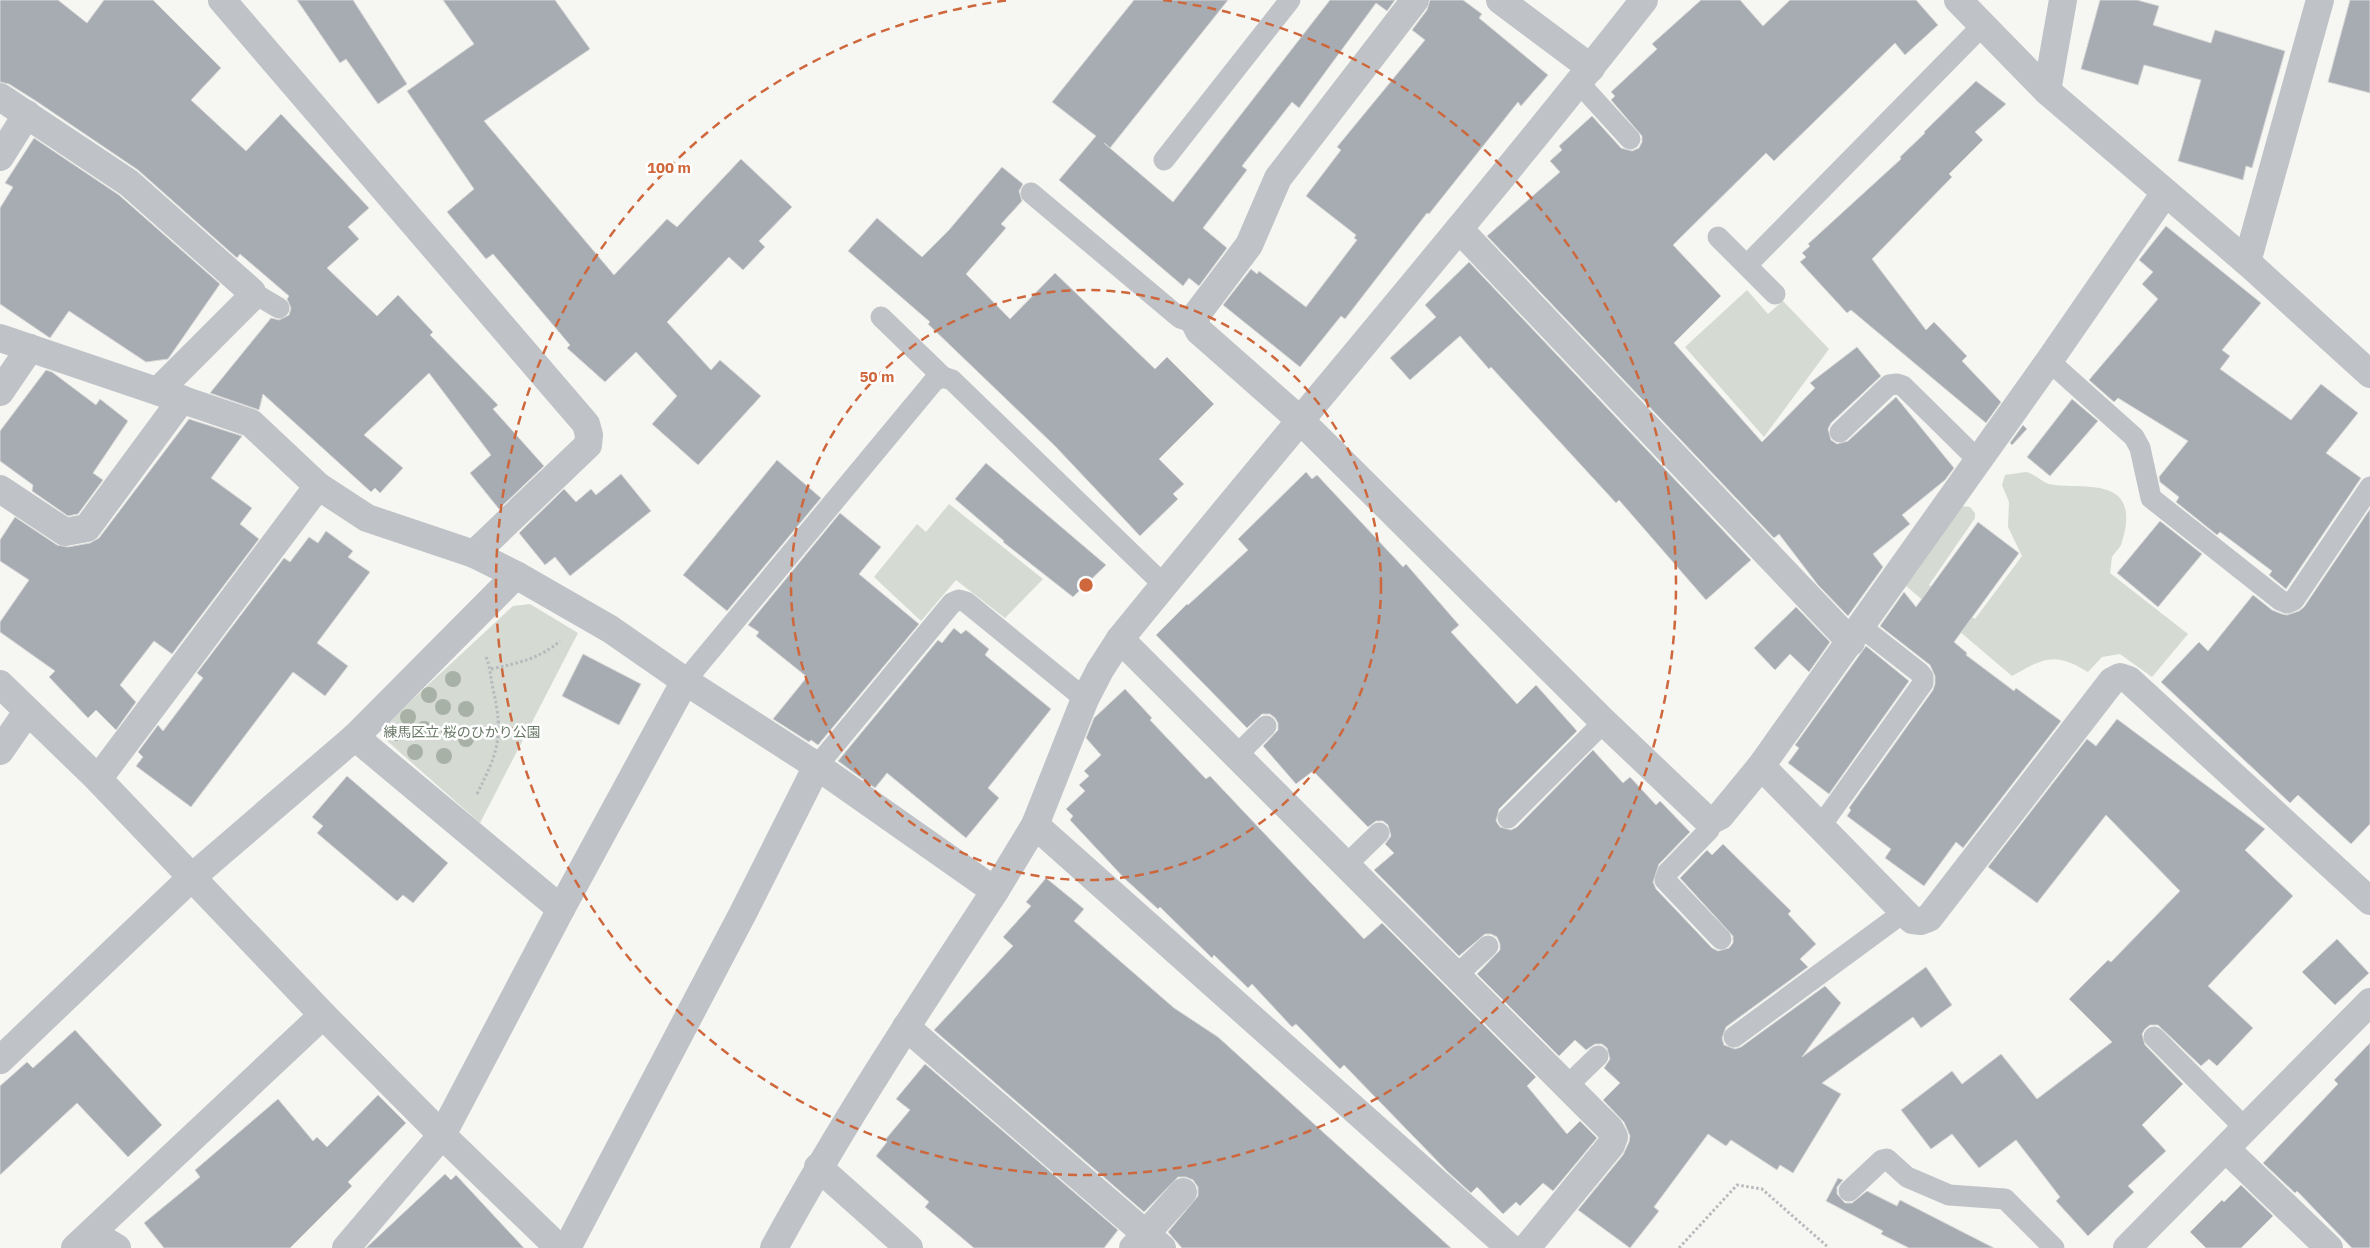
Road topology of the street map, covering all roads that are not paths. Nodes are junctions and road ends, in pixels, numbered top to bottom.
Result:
1 (222, 0) edge
2 (1290, 0) edge
3 (1416, 0) edge
4 (1500, 0) edge
5 (1644, 0) edge
6 (1958, 0) edge
7 (2063, 0) edge
8 (2320, 0) edge
9 (1983, 25) junction
10 (1585, 76) junction
11 (2047, 91) junction
12 (0, 97) edge
13 (27, 114) junction
14 (1630, 140) dead end
15 (0, 157) edge
16 (1164, 160) dead end
17 (1031, 193) dead end
18 (2165, 193) junction
19 (1459, 229) junction
20 (1718, 237) dead end
21 (2247, 262) junction
22 (1747, 265) junction
23 (252, 292) junction
24 (1775, 294) dead end
25 (279, 308) dead end
26 (881, 317) dead end
27 (1195, 323) junction
28 (0, 338) edge
29 (30, 348) junction
30 (2048, 361) junction
31 (2370, 374) edge
32 (943, 377) junction
33 (0, 392) edge
34 (170, 395) junction
35 (1302, 421) junction
36 (1840, 432) dead end
37 (1978, 460) junction
38 (318, 486) junction
39 (2370, 487) edge
40 (0, 490) edge
41 (474, 554) junction
42 (516, 575) junction
43 (1164, 585) junction
44 (1856, 634) junction
45 (1120, 639) junction
46 (685, 681) junction
47 (0, 684) edge
48 (1085, 699) junction
49 (27, 712) junction
50 (1604, 722) junction
51 (1266, 726) dead end
52 (355, 738) junction
53 (0, 751) edge
54 (1236, 756) junction
55 (817, 766) junction
56 (1761, 766) junction
57 (98, 779) junction
58 (1508, 818) dead end
59 (1712, 820) junction
60 (1035, 825) junction
61 (1820, 827) junction
62 (1379, 833) dead end
63 (1346, 865) junction
64 (191, 878) junction
65 (995, 891) junction
66 (2370, 901) edge
67 (561, 909) junction
68 (1904, 912) junction
69 (1721, 939) dead end
70 (1488, 946) dead end
71 (1457, 975) junction
72 (2370, 1002) edge
73 (323, 1015) junction
74 (906, 1026) junction
75 (1734, 1037) dead end
76 (2154, 1037) dead end
77 (1598, 1056) dead end
78 (0, 1060) edge
79 (1567, 1086) junction
80 (2246, 1129) junction
81 (442, 1135) junction
82 (2226, 1149) junction
83 (818, 1168) junction
84 (1849, 1191) dead end
85 (1183, 1192) dead end
86 (84, 1240) edge
87 (1147, 1243) edge
88 (117, 1248) edge
89 (346, 1248) edge
90 (559, 1248) edge
91 (567, 1248) edge
92 (774, 1248) edge
93 (909, 1248) edge
94 (1510, 1248) edge
95 (1525, 1248) edge
96 (2054, 1248) edge
97 (2127, 1248) edge
98 (2329, 1248) edge

1 - 41 street
2 - 16 lane
3 - 27 street
4 - 10 street
5 - 10 street
6 - 9 street
7 - 11 street
8 - 21 street
9 - 11 street
9 - 22 lane
10 - 14 lane
10 - 19 street
11 - 18 street
12 - 13 street
13 - 15 street
13 - 23 street
17 - 27 lane
18 - 21 street
18 - 30 street
19 - 35 street
19 - 44 street
20 - 22 lane
21 - 31 street
22 - 24 lane
23 - 25 lane
23 - 34 street
26 - 32 lane
27 - 35 street
28 - 29 street
29 - 33 street
29 - 34 street
30 - 37 street
30 - 39 lane
32 - 43 lane
32 - 46 lane
34 - 38 street
34 - 40 street
35 - 43 street
35 - 50 street
36 - 37 lane
37 - 44 street
38 - 41 street
38 - 57 street
41 - 42 street
42 - 46 street
42 - 52 street
43 - 45 street
44 - 56 street
44 - 61 lane
45 - 48 street
45 - 54 street
46 - 55 street
46 - 67 street
47 - 49 street
48 - 55 lane
48 - 60 street
49 - 53 street
49 - 57 street
50 - 58 lane
50 - 59 street
51 - 54 lane
52 - 64 street
52 - 67 street
54 - 63 street
55 - 65 street
55 - 91 street
56 - 59 street
56 - 61 street
57 - 64 street
59 - 69 lane
60 - 65 street
60 - 94 street
61 - 68 street
62 - 63 lane
63 - 71 street
64 - 73 street
64 - 78 street
65 - 74 street
66 - 68 street
67 - 81 street
68 - 75 lane
70 - 71 lane
71 - 79 street
72 - 80 street
73 - 81 street
73 - 86 street
74 - 83 street
74 - 87 street
76 - 80 lane
77 - 79 lane
79 - 95 street
80 - 82 street
81 - 89 street
81 - 90 street
82 - 97 street
82 - 98 street
83 - 92 street
83 - 93 street
84 - 96 lane
85 - 87 street
86 - 88 street

